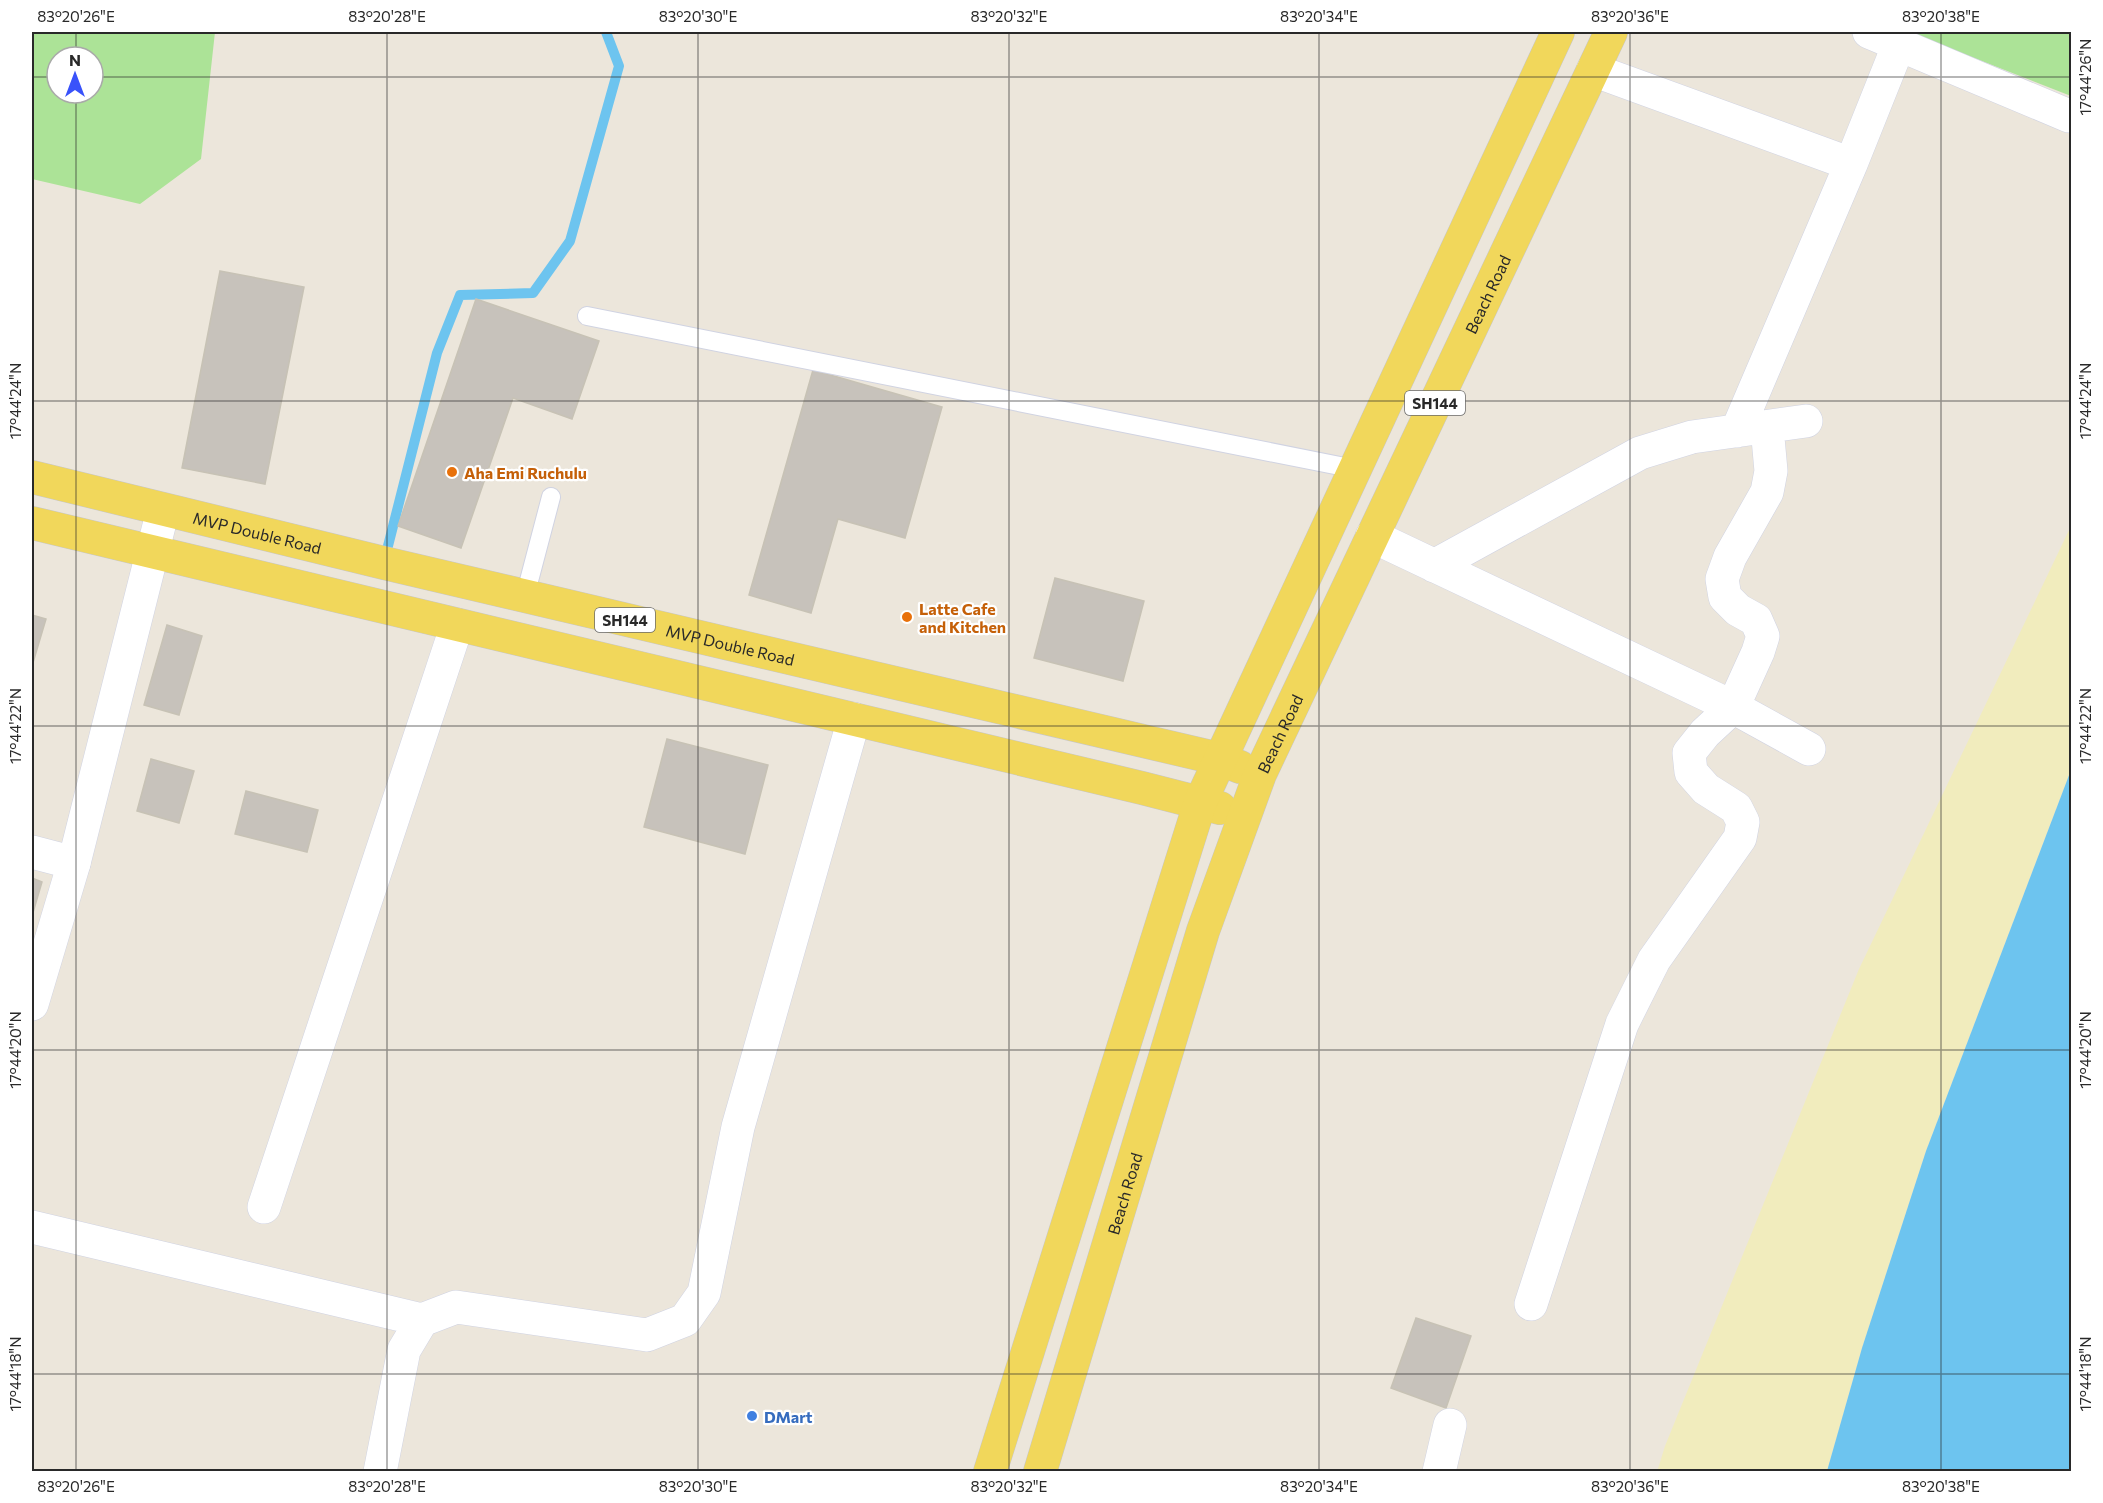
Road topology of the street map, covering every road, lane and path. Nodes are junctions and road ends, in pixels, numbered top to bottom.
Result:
1 (1558, 32) edge
2 (1611, 32) edge
3 (1884, 38) edge
4 (1593, 69) junction
5 (2069, 116) dead end
6 (1851, 164) junction
7 (587, 316) dead end
8 (1806, 421) dead end
9 (1752, 429) junction
10 (1355, 469) junction
11 (32, 477) edge
12 (551, 498) dead end
13 (163, 510) junction
14 (32, 523) edge
15 (1372, 536) junction
16 (152, 553) junction
17 (1434, 566) junction
18 (525, 596) junction
19 (457, 625) junction
20 (1733, 706) junction
21 (854, 719) junction
22 (1809, 749) dead end
23 (1220, 759) junction
24 (1260, 774) junction
25 (1200, 803) junction
26 (1246, 815) junction
27 (32, 852) edge
28 (74, 863) junction
29 (32, 1004) edge
30 (264, 1207) dead end
31 (32, 1227) edge
32 (1531, 1304) dead end
33 (422, 1320) junction
34 (1450, 1425) dead end
35 (380, 1472) edge
36 (990, 1472) edge
37 (1040, 1472) edge
38 (1439, 1472) edge

1 - 10 main road, SH144
2 - 4 main road, Beach Road / SH144
3 - 5 street
3 - 6 street
4 - 6 street
4 - 15 main road, Beach Road / SH144
6 - 9 street
7 - 10 lane
8 - 9 street
9 - 17 street
9 - 20 street
10 - 23 main road, SH144
11 - 13 main road, MVP Double Road / SH144
12 - 18 lane
13 - 16 street
13 - 18 main road, MVP Double Road / SH144
14 - 16 main road
15 - 17 street
15 - 24 main road, Beach Road / SH144
16 - 19 main road
16 - 28 street
17 - 20 street
18 - 23 main road, MVP Double Road / SH144
19 - 21 main road
19 - 30 street
20 - 22 street
20 - 32 street
21 - 25 main road
21 - 33 street
23 - 24 main road, SH144
23 - 25 main road, SH144
24 - 26 main road, Beach Road / SH144
25 - 26 main road
25 - 36 main road
26 - 37 main road, Beach Road
27 - 28 street
28 - 29 street
31 - 33 street
33 - 35 street
34 - 38 street

